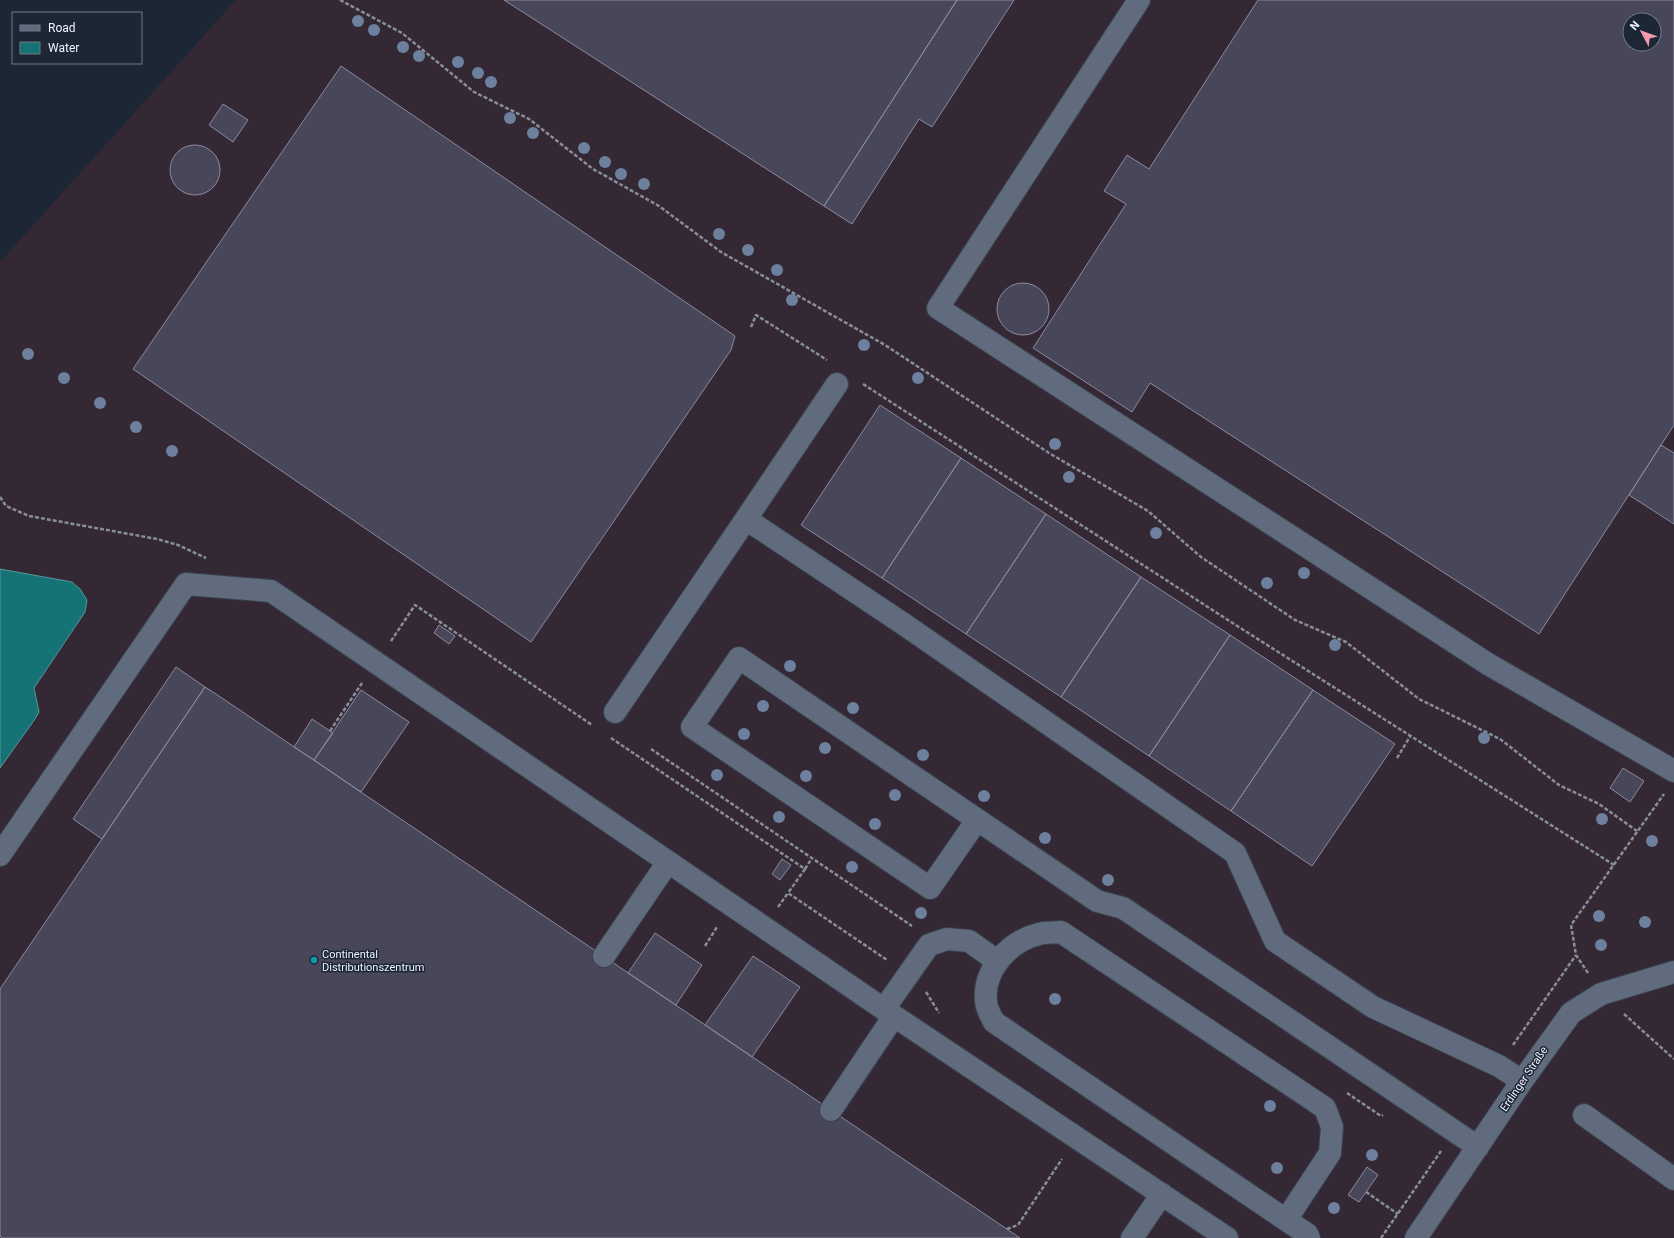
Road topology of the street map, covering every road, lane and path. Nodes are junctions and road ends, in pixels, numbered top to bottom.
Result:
1 (340, 0) edge
2 (1139, 0) edge
3 (751, 327) dead end
4 (830, 362) dead end
5 (847, 382) joint
6 (0, 497) edge
7 (746, 519) junction
8 (212, 561) dead end
9 (376, 663) junction
10 (615, 712) dead end
11 (593, 726) dead end
12 (330, 731) dead end
13 (606, 735) dead end
14 (1411, 735) junction
15 (1397, 758) dead end
16 (1674, 771) edge
17 (1665, 792) dead end
18 (977, 820) junction
19 (1637, 831) junction
20 (0, 855) edge
21 (812, 858) dead end
22 (668, 862) junction
23 (1614, 865) junction
24 (805, 869) junction
25 (788, 893) dead end
26 (604, 956) dead end
27 (997, 961) junction
28 (1674, 972) edge
29 (1601, 994) junction
30 (889, 1012) junction
31 (1674, 1059) edge
32 (1522, 1081) junction
33 (830, 1110) dead end
34 (1584, 1115) dead end
35 (1478, 1147) junction
36 (1674, 1179) edge
37 (1366, 1192) dead end
38 (1162, 1194) junction
39 (1398, 1214) dead end
40 (1286, 1220) junction
41 (1018, 1224) dead end
42 (1006, 1229) dead end
43 (1132, 1238) edge
44 (1227, 1238) edge
45 (1309, 1238) edge
46 (1416, 1238) edge

1 - 19 path
2 - 16 street
3 - 4 path
5 - 7 street
5 - 14 path
6 - 8 path
7 - 10 street
7 - 32 street
9 - 11 path
9 - 12 path
9 - 20 street
9 - 22 street
13 - 24 path
14 - 15 path
14 - 23 path
17 - 19 path
18 - 18 street
18 - 35 street
19 - 23 path
21 - 24 path
22 - 26 street
22 - 30 street
23 - 29 path
24 - 25 path
27 - 30 street
27 - 40 street
27 - 40 street
28 - 29 street, Erdinger Straße
29 - 31 path
29 - 32 street, Erdinger Straße
30 - 33 street
30 - 38 street
32 - 35 street, Erdinger Straße
34 - 36 street
35 - 46 street, Erdinger Straße
37 - 39 path
38 - 43 street
38 - 44 street
40 - 45 street
41 - 42 path

